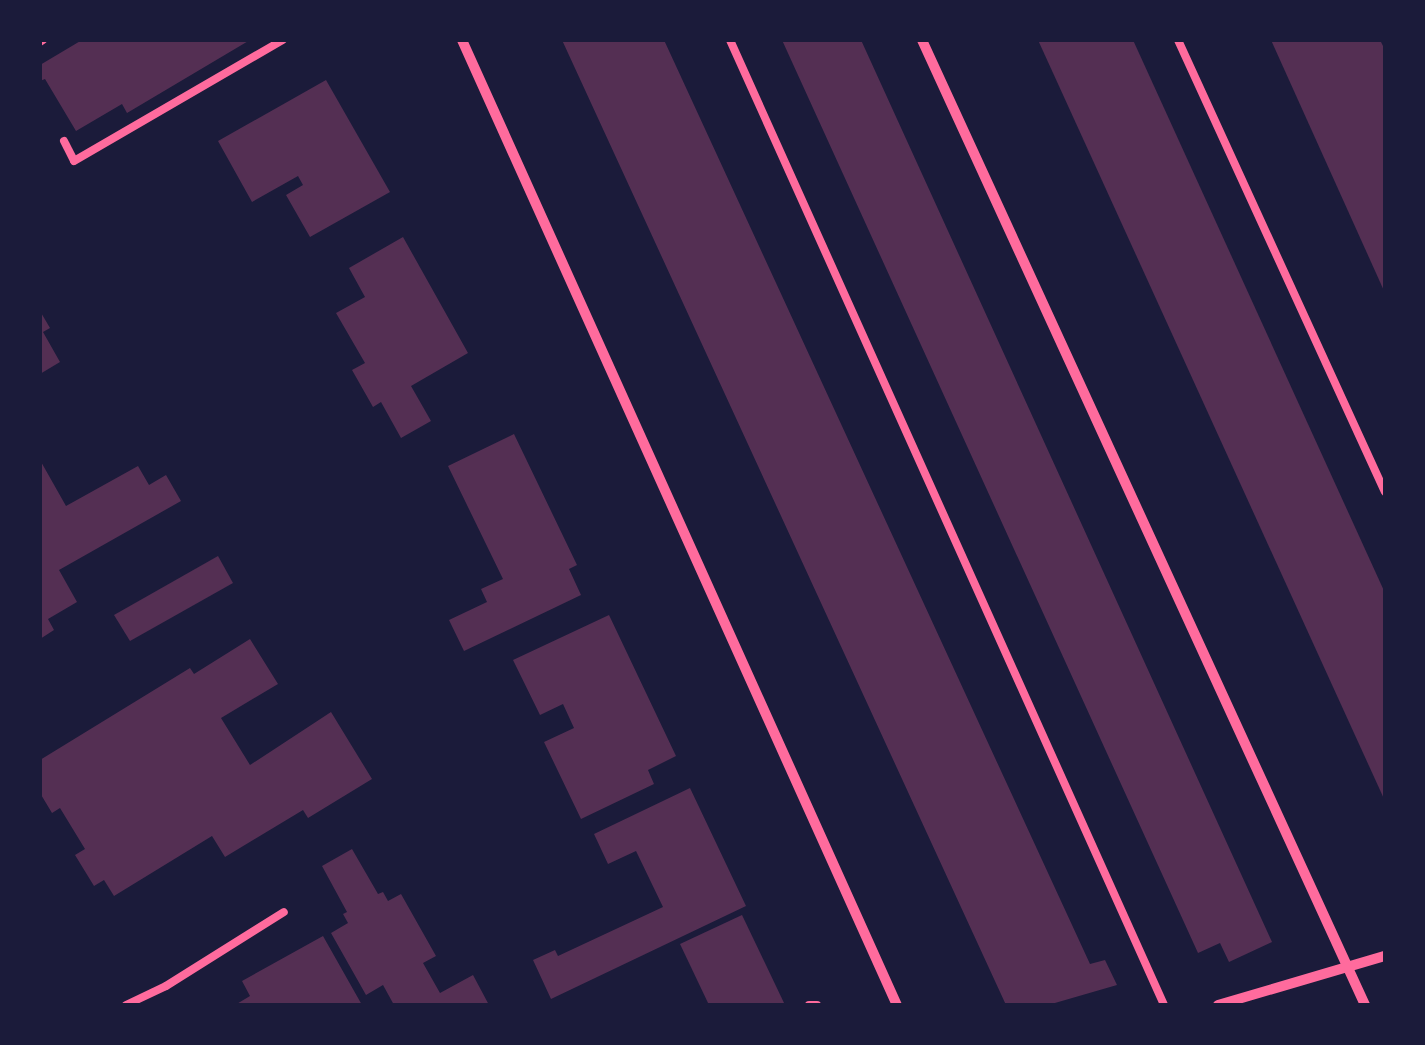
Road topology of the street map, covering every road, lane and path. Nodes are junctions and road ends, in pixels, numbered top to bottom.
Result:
1 (283, 40) edge
2 (462, 40) edge
3 (730, 40) edge
4 (922, 40) edge
5 (1178, 40) edge
6 (64, 141) dead end
7 (1385, 492) edge
8 (284, 912) dead end
9 (1385, 956) edge
10 (1348, 967) junction
11 (126, 1005) edge
12 (897, 1005) edge
13 (1164, 1005) edge
14 (1218, 1005) edge
15 (1366, 1005) edge

1 - 6 lane
2 - 12 street
3 - 13 lane
4 - 10 street
5 - 7 lane
8 - 11 lane
9 - 10 street
10 - 14 street
10 - 15 street

